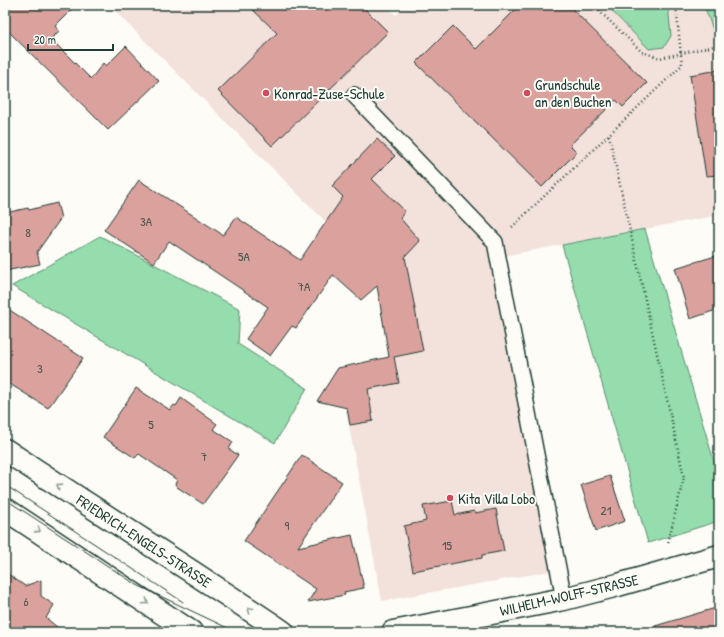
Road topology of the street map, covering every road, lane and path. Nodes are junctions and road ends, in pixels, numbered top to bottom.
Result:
1 (594, 5) edge
2 (676, 5) edge
3 (719, 45) edge
4 (681, 54) junction
5 (354, 95) dead end
6 (609, 135) junction
7 (496, 242) junction
8 (5, 450) edge
9 (5, 509) edge
10 (668, 542) dead end
11 (719, 556) edge
12 (564, 599) junction
13 (191, 632) edge
14 (283, 632) edge
15 (393, 632) edge

1 - 4 path
2 - 4 path
3 - 4 path
4 - 6 path
5 - 7 lane
6 - 7 path
6 - 10 path
7 - 12 lane
14 -> 8 main road, FRIEDRICH-ENGELS-STRASSE
9 -> 13 main road
11 - 12 main road, WILHELM-WOLFF-STRASSE
12 - 15 main road, WILHELM-WOLFF-STRASSE

